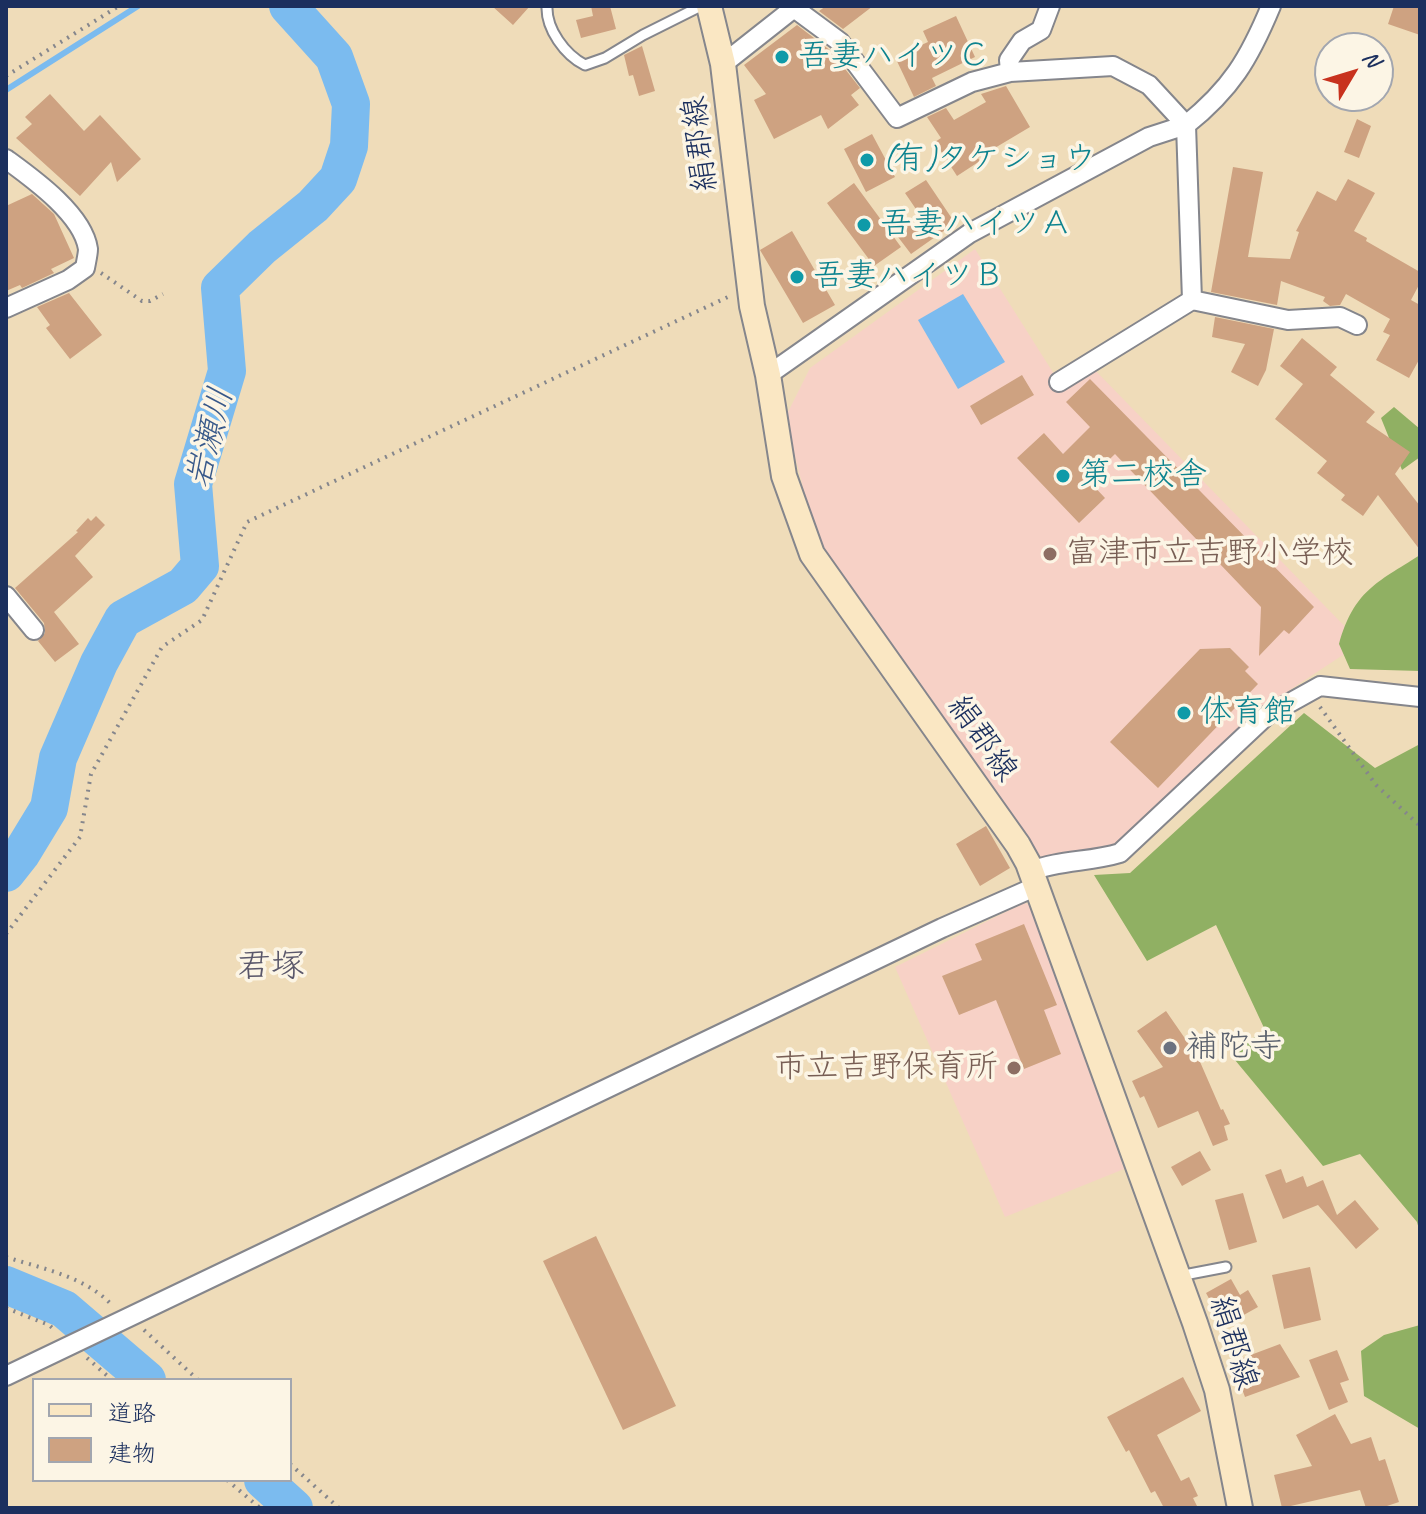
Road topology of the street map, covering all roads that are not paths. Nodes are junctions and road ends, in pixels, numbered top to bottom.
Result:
1 (547, 6) edge
2 (701, 6) edge
3 (709, 6) edge
4 (1050, 6) edge
5 (1271, 6) edge
6 (723, 64) junction
7 (1010, 72) junction
8 (1186, 125) junction
9 (6, 159) edge
10 (1192, 300) junction
11 (6, 308) edge
12 (1357, 325) dead end
13 (768, 375) junction
14 (1059, 382) dead end
15 (6, 596) edge
16 (34, 630) dead end
17 (1420, 697) edge
18 (1034, 879) junction
19 (1226, 1267) dead end
20 (1179, 1276) junction
21 (6, 1376) edge
22 (1240, 1508) edge

1 - 2 lane
3 - 6 main road, 絹郡線
4 - 7 street
5 - 8 street
6 - 7 street
6 - 13 main road, 絹郡線
7 - 8 street
8 - 10 street
8 - 13 street
9 - 11 street
10 - 12 street
10 - 14 street
13 - 18 main road, 絹郡線
15 - 16 street
17 - 18 street
18 - 20 main road, 絹郡線
18 - 21 street
19 - 20 lane
20 - 22 main road, 絹郡線

